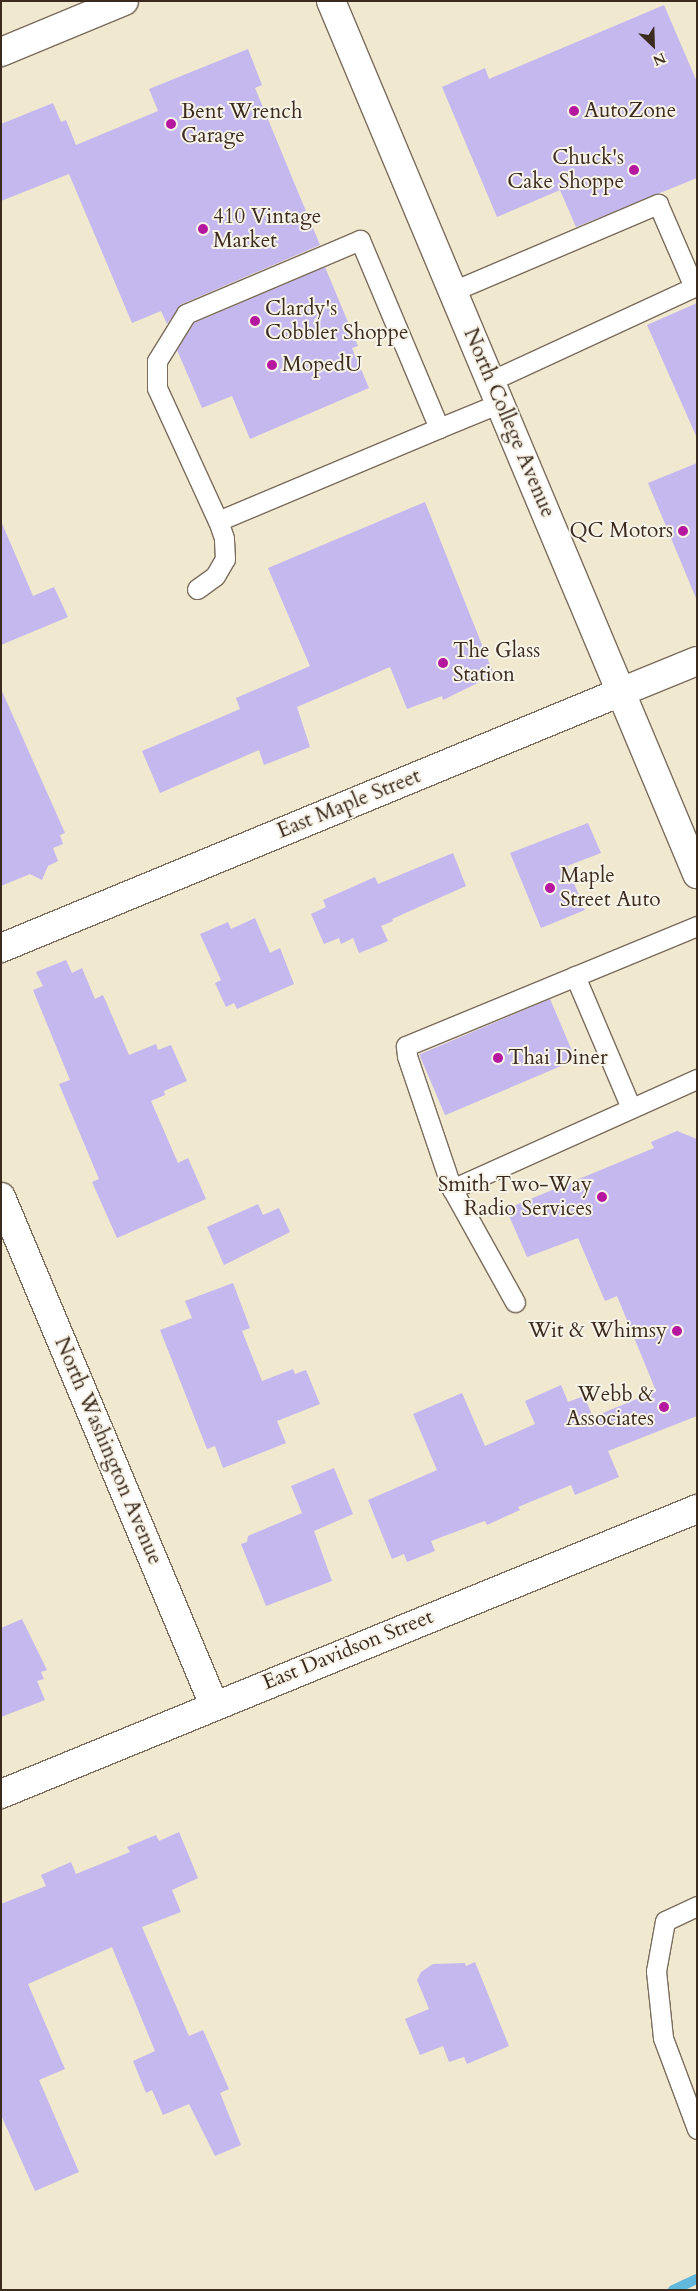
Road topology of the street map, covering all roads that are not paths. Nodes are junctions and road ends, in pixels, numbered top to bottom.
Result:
1 (124, 1) edge
2 (331, 1) edge
3 (1, 52) edge
4 (453, 291) junction
5 (495, 392) junction
6 (439, 428) junction
7 (218, 521) junction
8 (197, 589) dead end
9 (697, 661) edge
10 (621, 692) junction
11 (697, 874) edge
12 (697, 926) edge
13 (1, 948) edge
14 (575, 976) junction
15 (697, 1079) edge
16 (631, 1108) junction
17 (452, 1189) junction
18 (1, 1197) edge
19 (515, 1302) dead end
20 (697, 1509) edge
21 (214, 1704) junction
22 (1, 1794) edge
23 (697, 1906) edge
24 (697, 2129) edge

1 - 3 street
2 - 4 street, North College Avenue
4 - 5 street, North College Avenue
4 - 5 lane
5 - 6 lane
5 - 10 street, North College Avenue
6 - 7 lane
6 - 7 lane
7 - 8 lane
9 - 10 street, East Maple Street
10 - 11 street, North College Avenue
10 - 13 street, East Maple Street
12 - 14 lane
14 - 16 lane
14 - 17 lane
15 - 16 lane
16 - 17 lane
17 - 19 lane
18 - 21 street, North Washington Avenue
20 - 21 street, East Davidson Street
21 - 22 street, East Davidson Street
23 - 24 lane

